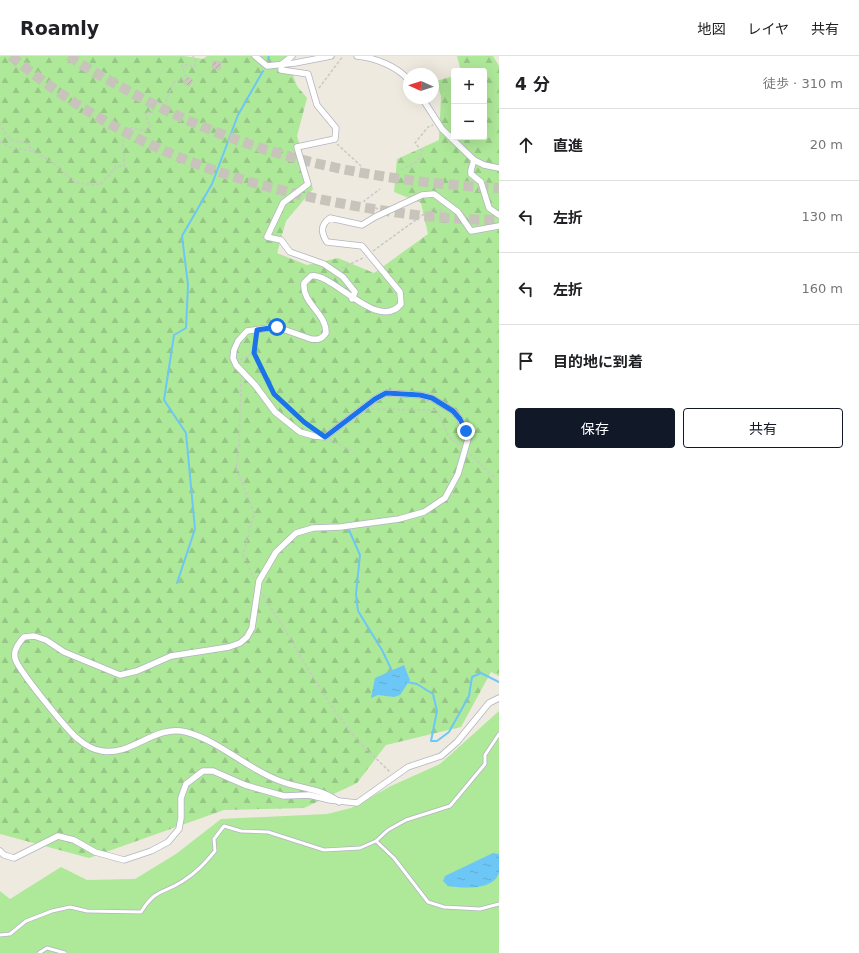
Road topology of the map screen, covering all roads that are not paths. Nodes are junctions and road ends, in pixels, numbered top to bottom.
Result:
1 (255, 56) edge
2 (292, 56) edge
3 (331, 56) edge
4 (357, 56) edge
5 (282, 64) junction
6 (403, 74) edge
7 (426, 104) edge
8 (474, 160) junction
9 (499, 168) edge
10 (499, 215) edge
11 (499, 226) edge
12 (352, 299) junction
13 (499, 698) edge
14 (499, 734) edge
15 (340, 802) junction
16 (376, 841) junction
17 (0, 851) edge
18 (499, 904) edge
19 (0, 935) edge
20 (38, 953) edge
21 (65, 953) edge

1 - 5 street
2 - 5 street
3 - 5 street
4 - 6 street
5 - 12 street
7 - 8 street
8 - 9 street
8 - 10 street
11 - 12 street
12 - 15 street
13 - 15 street
14 - 16 lane
15 - 17 street
16 - 18 lane
16 - 19 lane
20 - 21 lane

